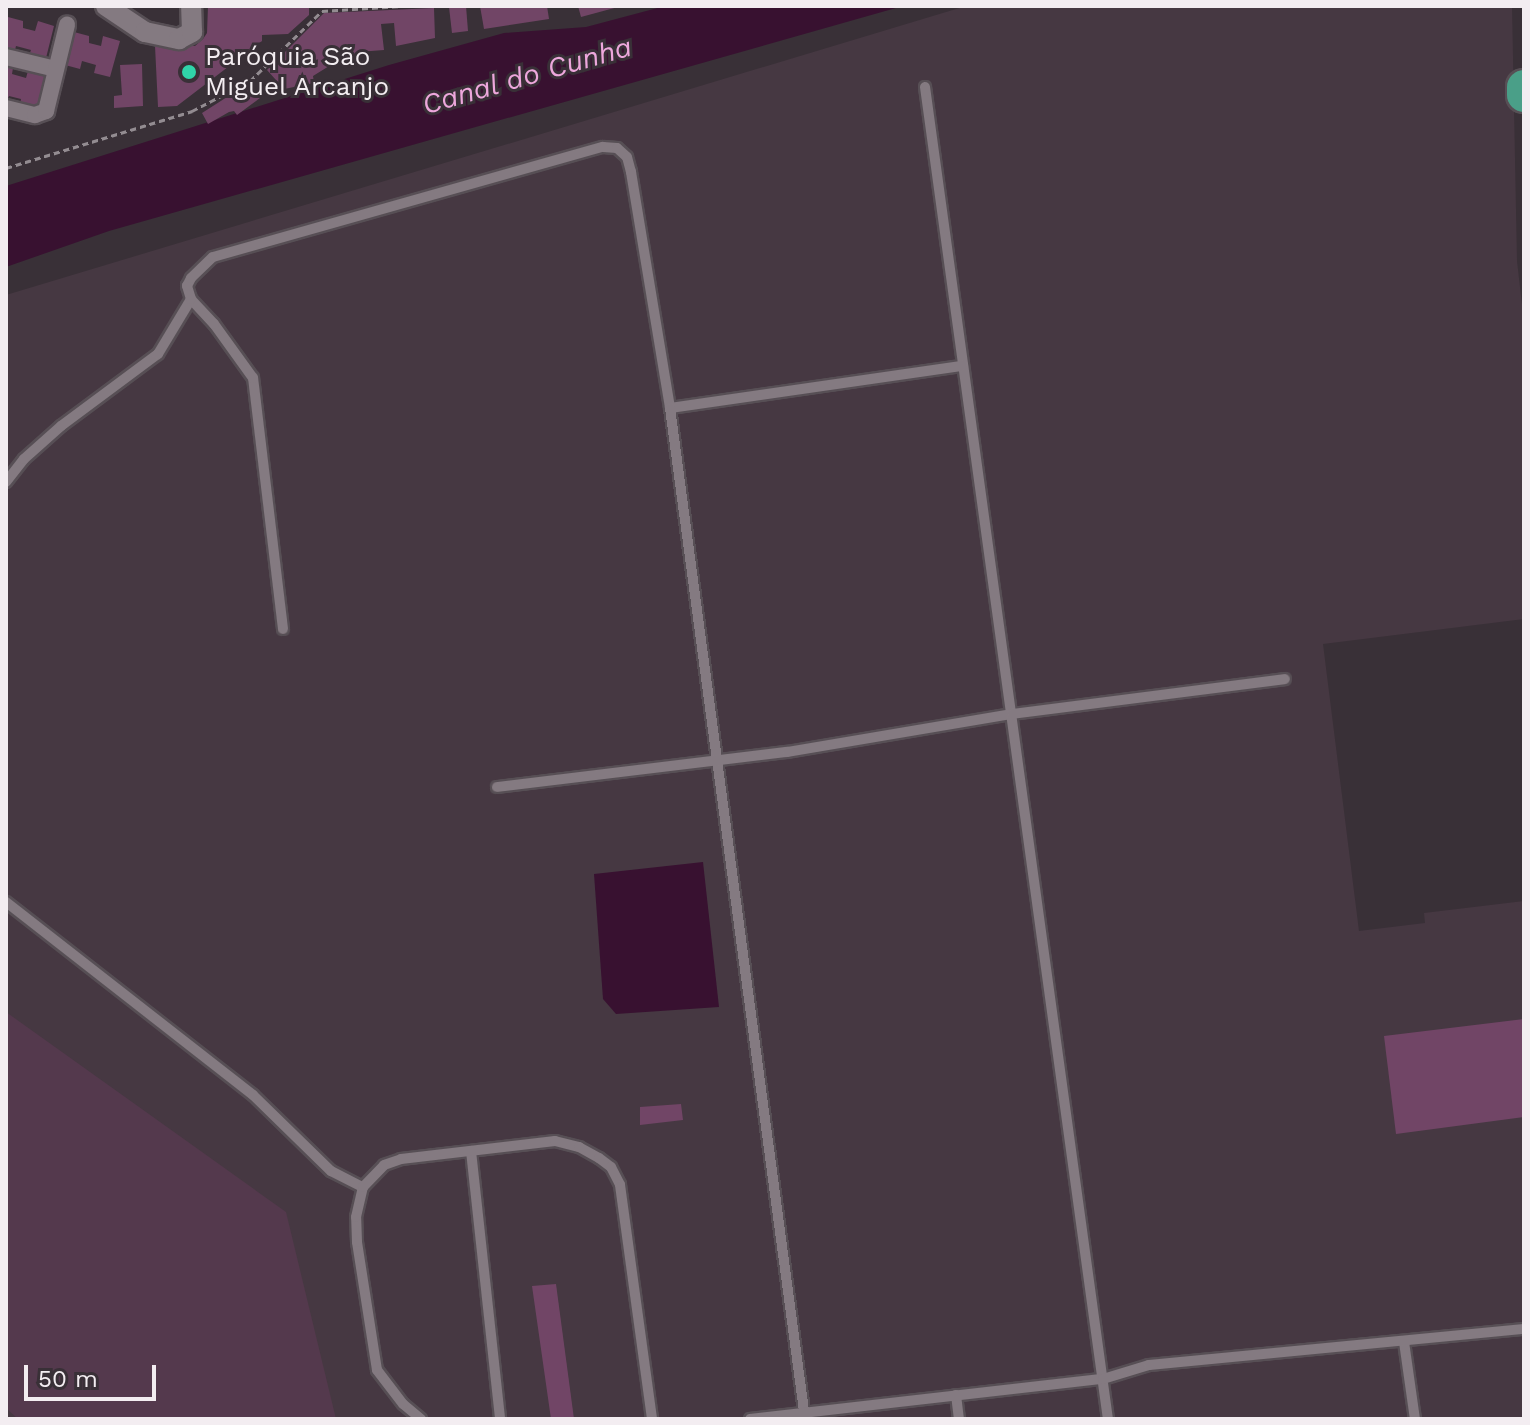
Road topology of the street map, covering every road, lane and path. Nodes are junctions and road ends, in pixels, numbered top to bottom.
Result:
1 (106, 6) edge
2 (191, 6) edge
3 (402, 6) edge
4 (67, 25) dead end
5 (6, 57) edge
6 (56, 69) junction
7 (925, 87) dead end
8 (1524, 87) edge
9 (1524, 95) edge
10 (6, 108) edge
11 (6, 168) edge
12 (191, 299) junction
13 (963, 366) junction
14 (670, 408) junction
15 (6, 482) edge
16 (283, 629) dead end
17 (1285, 679) dead end
18 (1012, 714) junction
19 (717, 761) junction
20 (497, 787) dead end
21 (6, 902) edge
22 (471, 1151) junction
23 (363, 1187) junction
24 (1524, 1329) edge
25 (1404, 1342) junction
26 (1103, 1379) junction
27 (956, 1395) junction
28 (805, 1416) edge
29 (421, 1419) edge
30 (500, 1419) edge
31 (652, 1419) edge
32 (750, 1419) edge
33 (959, 1419) edge
34 (1108, 1419) edge
35 (1415, 1419) edge

1 - 2 street
3 - 11 path
4 - 6 street
5 - 6 street
6 - 10 street
7 - 13 lane
8 - 9 highway
12 - 14 lane
12 - 15 lane
12 - 16 lane
13 - 14 lane
13 - 18 lane
14 - 19 lane
17 - 18 lane
18 - 19 lane
18 - 26 lane
19 - 20 lane
19 - 28 lane
21 - 23 lane
22 - 23 lane
22 - 30 lane
22 - 31 lane
23 - 29 lane
24 - 25 lane
25 - 26 lane
25 - 35 lane
26 - 27 lane
26 - 34 lane
27 - 28 lane
27 - 33 lane
28 - 32 lane

